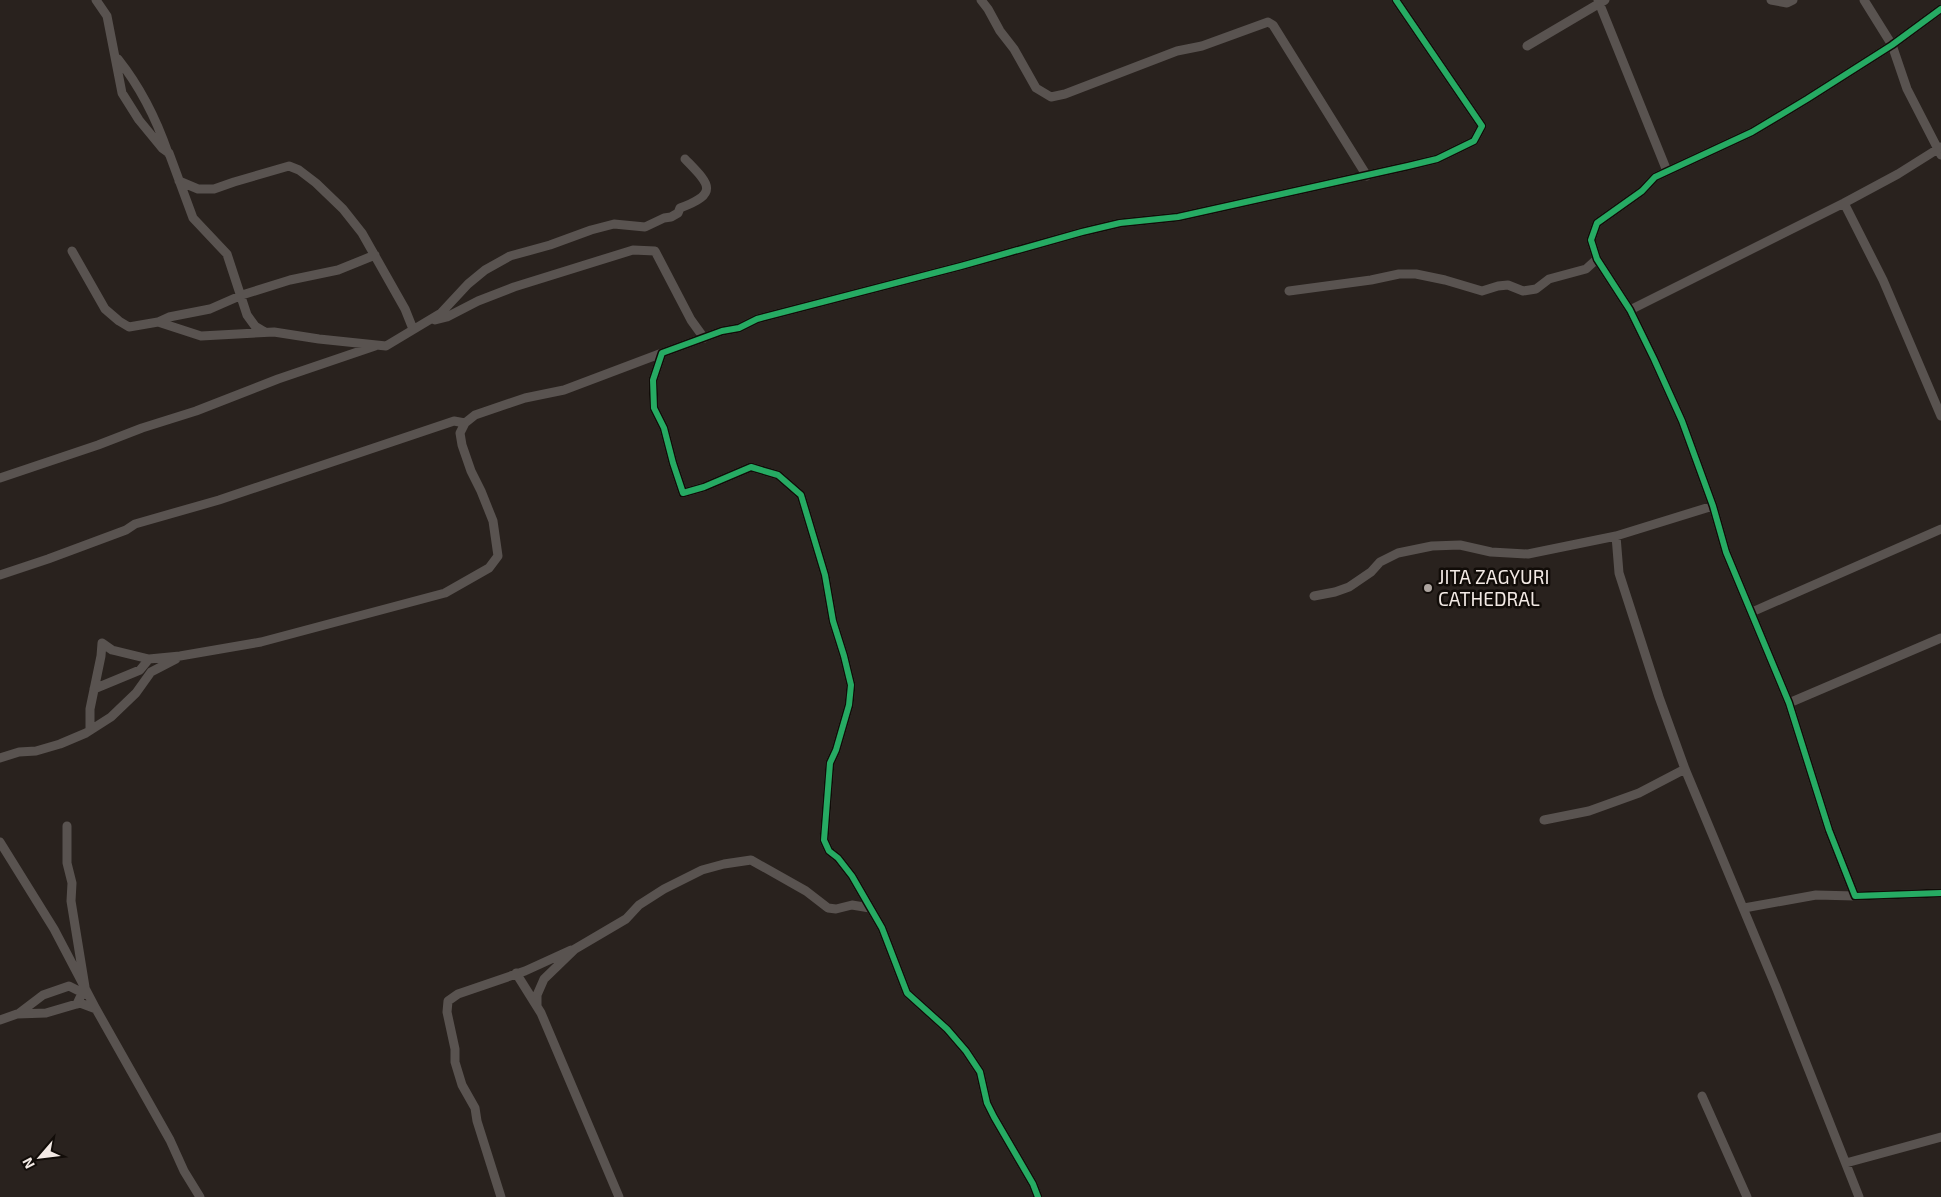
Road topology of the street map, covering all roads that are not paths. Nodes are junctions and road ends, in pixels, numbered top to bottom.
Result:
1 (96, 0) edge
2 (980, 0) edge
3 (1396, 0) edge
4 (1770, 0) edge
5 (1793, 0) edge
6 (1864, 0) edge
7 (1600, 1) edge
8 (1941, 9) edge
9 (1892, 45) junction
10 (1528, 46) dead end
11 (115, 56) junction
12 (1940, 150) edge
13 (168, 153) junction
14 (685, 160) dead end
15 (1667, 171) junction
16 (1367, 176) junction
17 (179, 181) junction
18 (1844, 203) junction
19 (72, 251) dead end
20 (375, 255) junction
21 (1597, 259) junction
22 (1289, 291) dead end
23 (242, 295) junction
24 (1630, 310) junction
25 (158, 322) junction
26 (426, 322) junction
27 (413, 329) junction
28 (265, 332) junction
29 (704, 338) junction
30 (377, 346) junction
31 (662, 353) junction
32 (1941, 416) edge
33 (466, 423) junction
34 (0, 478) edge
35 (1713, 506) junction
36 (1941, 529) edge
37 (1616, 536) junction
38 (0, 575) edge
39 (1314, 596) dead end
40 (1752, 612) junction
41 (1941, 638) edge
42 (180, 656) junction
43 (149, 660) junction
44 (94, 689) junction
45 (1789, 703) junction
46 (90, 730) junction
47 (0, 758) edge
48 (1685, 769) junction
49 (1544, 820) dead end
50 (68, 826) dead end
51 (0, 842) edge
52 (1941, 894) edge
53 (1855, 896) junction
54 (870, 908) junction
55 (1744, 908) junction
56 (575, 950) junction
57 (516, 973) junction
58 (78, 974) junction
59 (70, 986) junction
60 (86, 992) junction
61 (77, 1004) junction
62 (537, 1005) junction
63 (96, 1009) junction
64 (17, 1014) junction
65 (0, 1020) edge
66 (1702, 1096) dead end
67 (1941, 1137) edge
68 (1846, 1163) junction
69 (200, 1197) edge
70 (501, 1197) edge
71 (619, 1197) edge
72 (1038, 1197) edge
73 (1747, 1197) edge
74 (1859, 1197) edge

1 - 11 street
2 - 16 street
3 - 16 street
4 - 5 street
6 - 9 street
7 - 10 street
7 - 15 street
8 - 9 street
9 - 12 street
9 - 15 street
11 - 13 street
11 - 13 street
12 - 18 street
13 - 17 street
14 - 26 street
15 - 21 street
16 - 29 street
17 - 20 street
17 - 23 street
18 - 24 street
18 - 32 street
19 - 25 street
20 - 23 street
20 - 27 street
21 - 22 street
21 - 24 street
23 - 25 street
23 - 28 street
24 - 35 street
25 - 28 street
26 - 27 street
26 - 29 street
27 - 30 street
28 - 30 street
29 - 31 street
30 - 34 street
31 - 33 street
31 - 54 street
33 - 38 street
33 - 42 street
35 - 37 street
35 - 40 street
36 - 40 street
37 - 39 street
37 - 48 street
40 - 45 street
41 - 45 street
42 - 43 street
42 - 46 street
43 - 44 street
43 - 44 street
44 - 46 street
45 - 53 street
46 - 47 street
48 - 49 street
48 - 55 street
50 - 60 street
51 - 58 street
52 - 53 street
53 - 55 street
54 - 56 street
54 - 72 street
55 - 68 street
56 - 57 street
56 - 62 street
57 - 62 street
57 - 70 street
58 - 59 street
58 - 60 street
59 - 60 street
59 - 64 street
60 - 61 street
60 - 63 street
61 - 63 street
61 - 64 street
62 - 71 street
63 - 69 street
64 - 65 street
66 - 73 street
67 - 68 street
68 - 74 street

